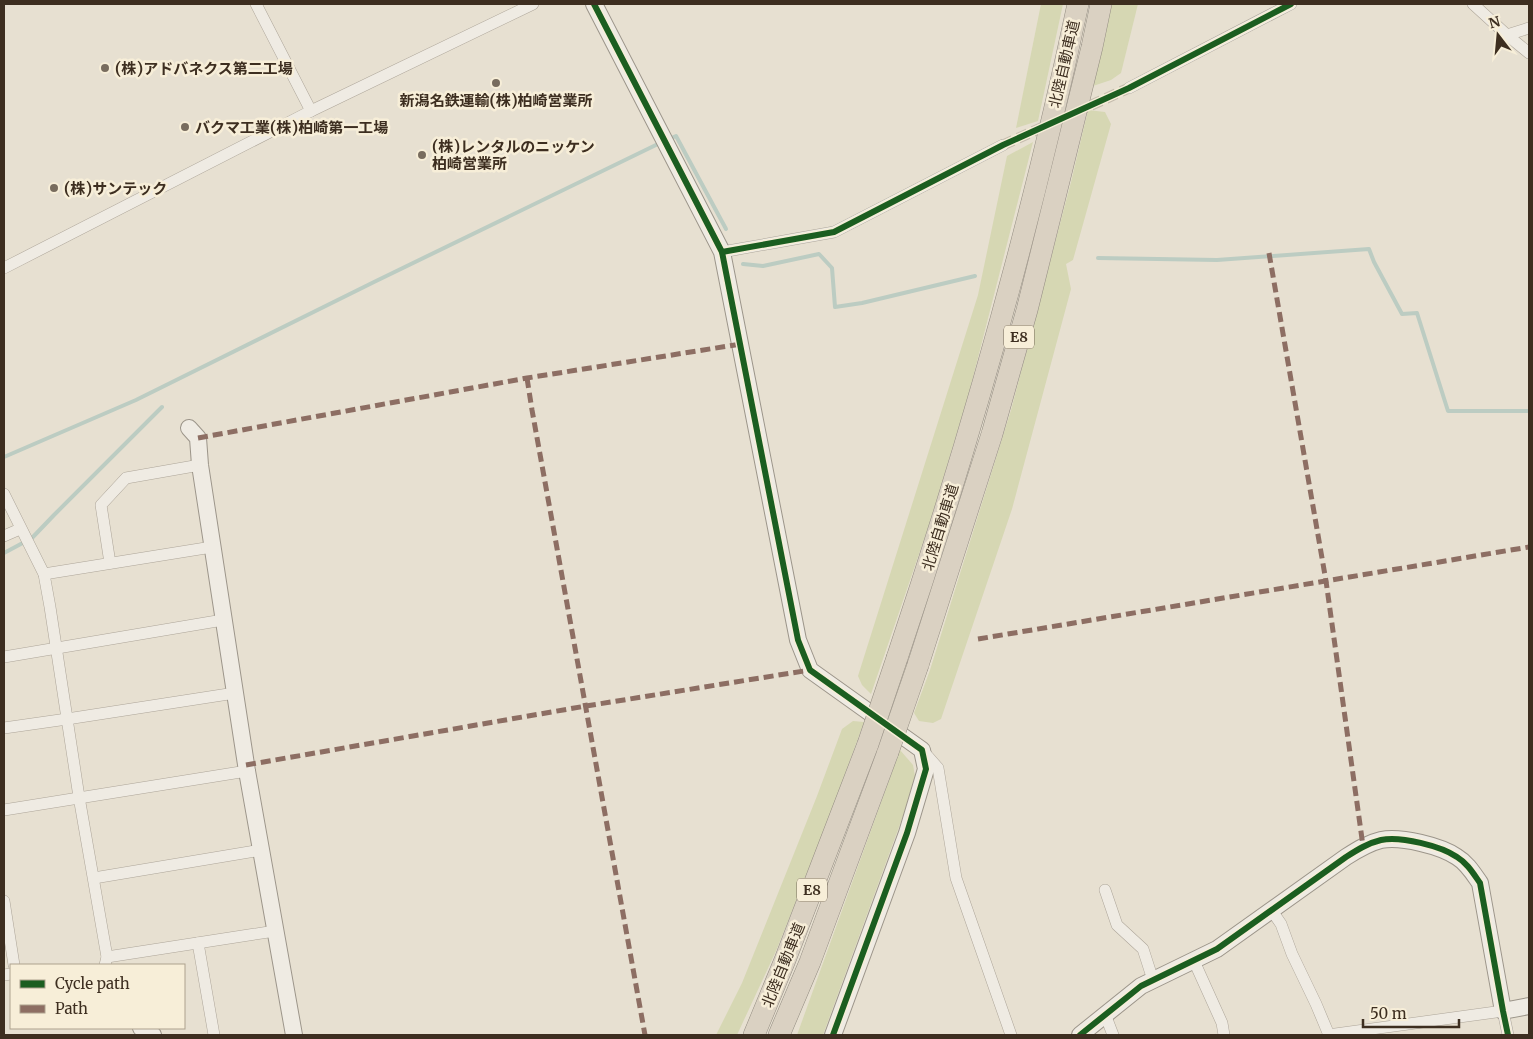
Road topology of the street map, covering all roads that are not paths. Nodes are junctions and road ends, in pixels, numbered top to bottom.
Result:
1 (256, 4) edge
2 (533, 4) edge
3 (594, 4) edge
4 (1078, 4) edge
5 (1101, 4) edge
6 (1291, 4) edge
7 (1473, 4) edge
8 (1529, 28) edge
9 (1507, 36) junction
10 (1529, 53) edge
11 (1129, 88) tunnel mouth
12 (311, 111) junction
13 (1003, 145) tunnel mouth
14 (722, 252) junction
15 (4, 268) edge
16 (189, 428) dead end
17 (200, 465) junction
18 (4, 494) edge
19 (20, 529) junction
20 (4, 536) edge
21 (212, 547) junction
22 (110, 563) junction
23 (44, 574) junction
24 (223, 620) junction
25 (56, 648) junction
26 (4, 657) edge
27 (235, 693) junction
28 (67, 719) junction
29 (4, 728) edge
30 (922, 750) junction
31 (247, 771) junction
32 (80, 797) junction
33 (4, 810) edge
34 (261, 850) junction
35 (94, 878) junction
36 (1105, 890) dead end
37 (4, 901) edge
38 (1272, 911) junction
39 (276, 931) junction
40 (198, 943) junction
41 (106, 961) edge
42 (1194, 961) junction
43 (810, 962) junction
44 (14, 964) edge
45 (1152, 980) junction
46 (1529, 1006) edge
47 (1503, 1011) junction
48 (1104, 1014) junction
49 (1410, 1029) edge
50 (214, 1035) edge
51 (294, 1035) edge
52 (754, 1035) edge
53 (779, 1035) edge
54 (783, 1035) edge
55 (833, 1035) edge
56 (1011, 1035) edge
57 (1080, 1035) edge
58 (1113, 1035) edge
59 (1224, 1035) edge
60 (1329, 1035) edge
61 (1508, 1035) edge

1 - 12 street
2 - 12 street
3 - 14 street
4 - 52 highway, 北陸自動車道 / E8, bridge
5 - 43 highway, 北陸自動車道 / E8, bridge
6 - 11 street
7 - 9 street
8 - 9 street
9 - 10 street
12 - 15 street
13 - 14 street
14 - 30 street
16 - 17 street
17 - 21 street
17 - 22 street
18 - 19 street
19 - 20 street
19 - 23 street
21 - 22 street
21 - 24 street
22 - 23 street
23 - 25 street
24 - 25 street
24 - 27 street
25 - 26 street
25 - 28 street
27 - 28 street
27 - 31 street
28 - 29 street
28 - 32 street
30 - 55 street
30 - 56 street
31 - 32 street
31 - 34 street
32 - 33 street
32 - 35 street
34 - 35 street
34 - 39 street
35 - 41 street
36 - 45 street
37 - 44 street
38 - 42 street
38 - 47 street
38 - 60 street
39 - 40 street
39 - 51 street
40 - 41 street
40 - 50 street
42 - 45 street
42 - 59 street
43 - 53 highway, 北陸自動車道 / E8
43 - 54 highway
45 - 48 street
46 - 47 street
47 - 49 street
47 - 61 street
48 - 57 street
48 - 58 street
49 - 60 street

